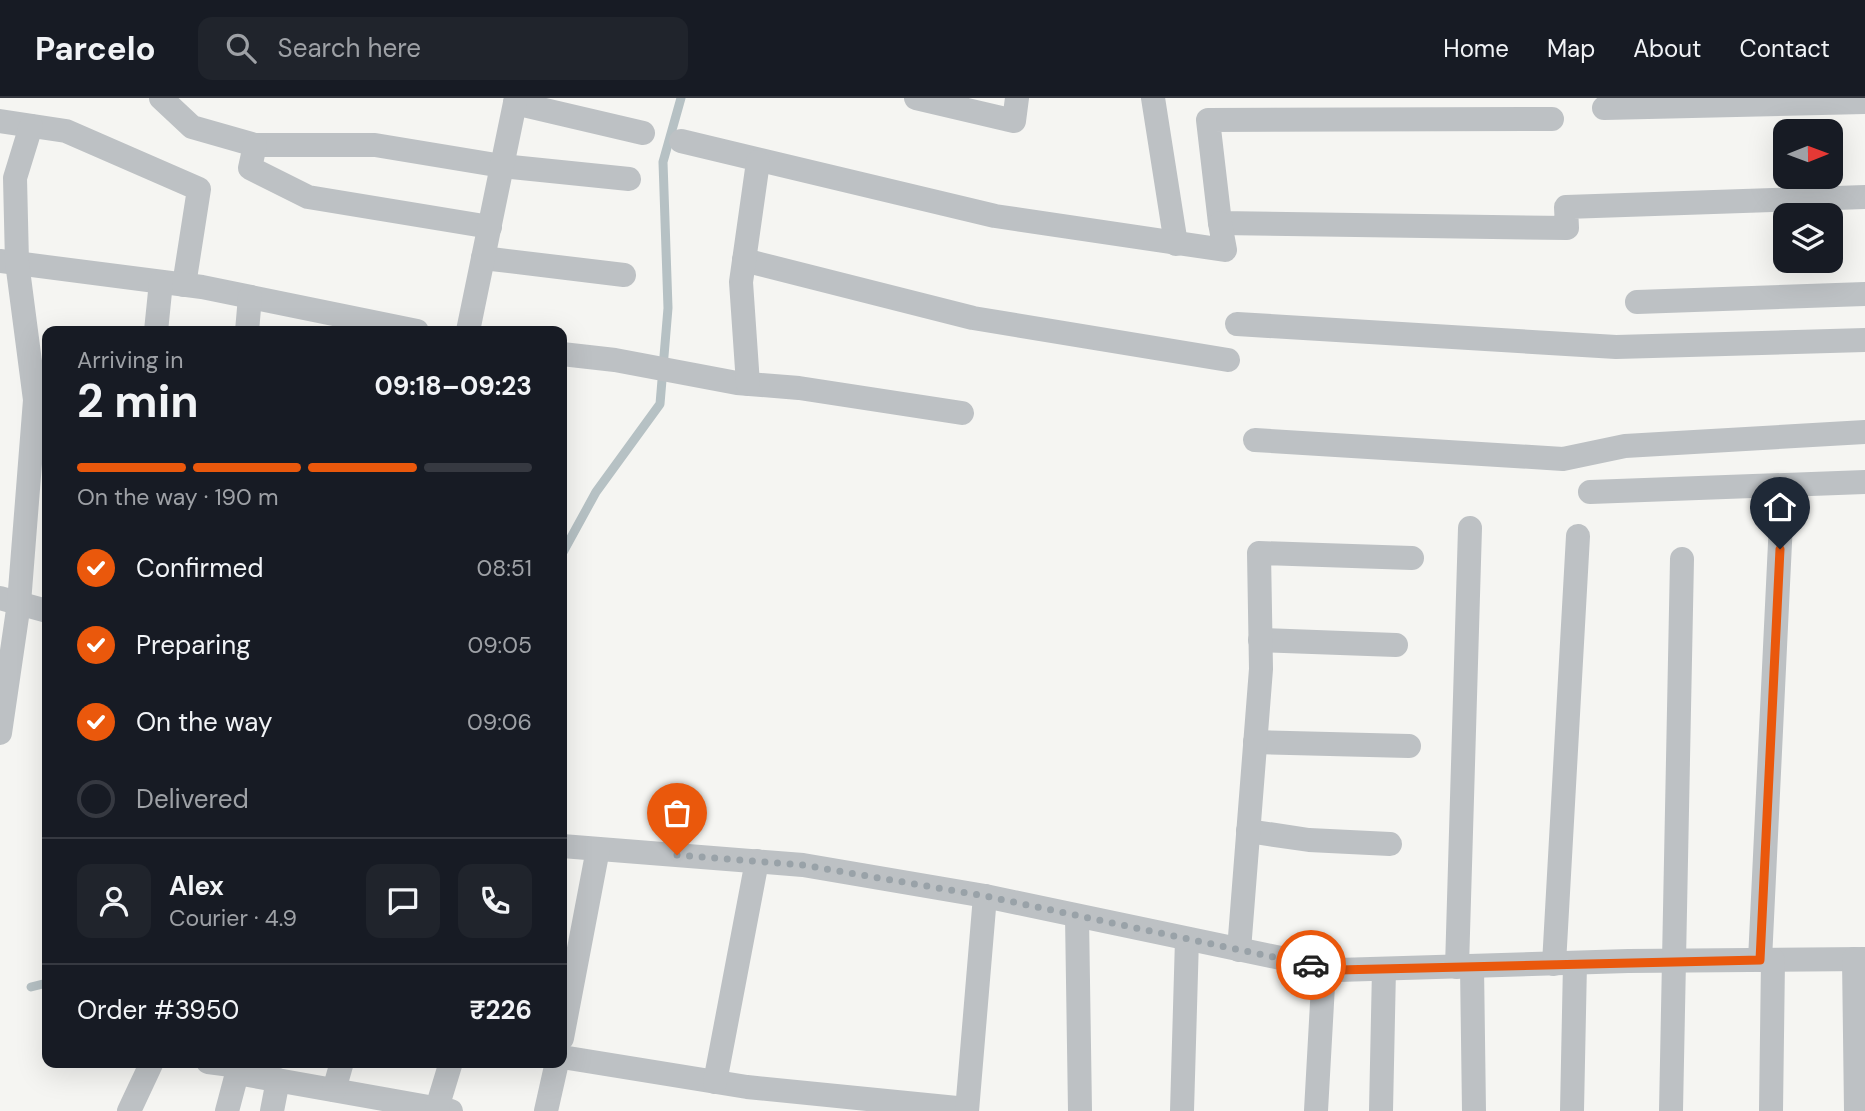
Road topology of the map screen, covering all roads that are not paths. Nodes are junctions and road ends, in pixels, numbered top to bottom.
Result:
1 (160, 98) edge
2 (916, 98) edge
3 (1017, 98) edge
4 (1153, 98) edge
5 (516, 101) edge
6 (1865, 102) edge
7 (1604, 108) dead end
8 (1552, 119) dead end
9 (0, 121) edge
10 (31, 126) junction
11 (643, 133) dead end
12 (681, 141) dead end
13 (256, 145) junction
14 (758, 162) junction
15 (502, 166) junction
16 (629, 179) dead end
17 (1865, 197) edge
18 (1220, 223) junction
19 (490, 227) junction
20 (1176, 244) junction
21 (483, 258) junction
22 (744, 260) junction
23 (9, 261) edge
24 (624, 275) dead end
25 (172, 283) junction
26 (1865, 294) edge
27 (250, 297) junction
28 (1637, 302) dead end
29 (1237, 324) dead end
30 (158, 326) edge
31 (247, 326) edge
32 (392, 326) edge
33 (469, 326) edge
34 (1865, 340) edge
35 (567, 355) edge
36 (1228, 360) dead end
37 (748, 384) junction
38 (962, 413) dead end
39 (1865, 432) edge
40 (1255, 440) dead end
41 (1865, 482) edge
42 (1590, 492) dead end
43 (1781, 522) dead end
44 (1470, 528) dead end
45 (1578, 536) dead end
46 (1412, 558) dead end
47 (1682, 559) dead end
48 (10, 600) edge
49 (42, 610) edge
50 (1261, 640) junction
51 (1396, 645) dead end
52 (0, 733) edge
53 (1255, 742) junction
54 (1409, 746) dead end
55 (1248, 831) junction
56 (1390, 844) dead end
57 (567, 846) edge
58 (598, 849) junction
59 (757, 861) junction
60 (985, 896) junction
61 (1077, 916) junction
62 (1187, 939) junction
63 (1239, 950) junction
64 (1859, 959) edge
65 (1766, 960) junction
66 (1675, 961) junction
67 (1564, 963) junction
68 (1464, 966) junction
69 (1324, 967) junction
70 (1384, 969) junction
71 (567, 1012) edge
72 (567, 1058) edge
73 (149, 1068) edge
74 (239, 1068) edge
75 (242, 1068) edge
76 (340, 1068) edge
77 (450, 1068) edge
78 (556, 1068) edge
79 (278, 1080) junction
80 (715, 1082) junction
81 (334, 1090) junction
82 (444, 1110) edge
83 (967, 1110) edge
84 (129, 1111) edge
85 (228, 1111) edge
86 (272, 1111) edge
87 (546, 1111) edge
88 (1080, 1111) edge
89 (1182, 1111) edge
90 (1316, 1111) edge
91 (1381, 1111) edge
92 (1474, 1111) edge
93 (1572, 1111) edge
94 (1671, 1111) edge
95 (1771, 1111) edge
96 (1856, 1111) edge

1 - 13 street
2 - 3 street
4 - 20 street
5 - 11 street
5 - 15 street
6 - 7 street
8 - 18 street
9 - 10 street
10 - 23 street
10 - 25 street
12 - 14 street
13 - 15 street
13 - 19 street
14 - 20 street
14 - 22 street
15 - 16 street
15 - 19 street
17 - 18 street
18 - 20 street
19 - 21 street
21 - 24 street
21 - 33 street
22 - 36 street
22 - 37 street
23 - 25 street
23 - 48 street
25 - 27 street
25 - 30 street
26 - 28 street
27 - 31 street
27 - 32 street
29 - 34 street
35 - 37 street
37 - 38 street
39 - 40 street
41 - 42 street
43 - 65 street
44 - 68 street
45 - 67 street
46 - 50 street
47 - 66 street
48 - 49 street
48 - 52 street
50 - 51 street
50 - 53 street
53 - 54 street
53 - 55 street
55 - 56 street
55 - 63 street
57 - 58 street
58 - 59 street
58 - 71 street
59 - 60 street
59 - 80 street
60 - 61 street
60 - 83 street
61 - 62 street
61 - 88 street
62 - 63 street
62 - 89 street
63 - 69 street
64 - 65 street
64 - 96 street
65 - 66 street
65 - 95 street
66 - 67 street
66 - 94 street
67 - 68 street
67 - 93 street
68 - 70 street
68 - 92 street
69 - 70 street
69 - 90 street
70 - 91 street
72 - 80 street
73 - 84 street
74 - 85 street
75 - 79 street
76 - 81 street
77 - 82 street
78 - 87 street
79 - 81 street
79 - 86 street
80 - 83 street
81 - 82 street

